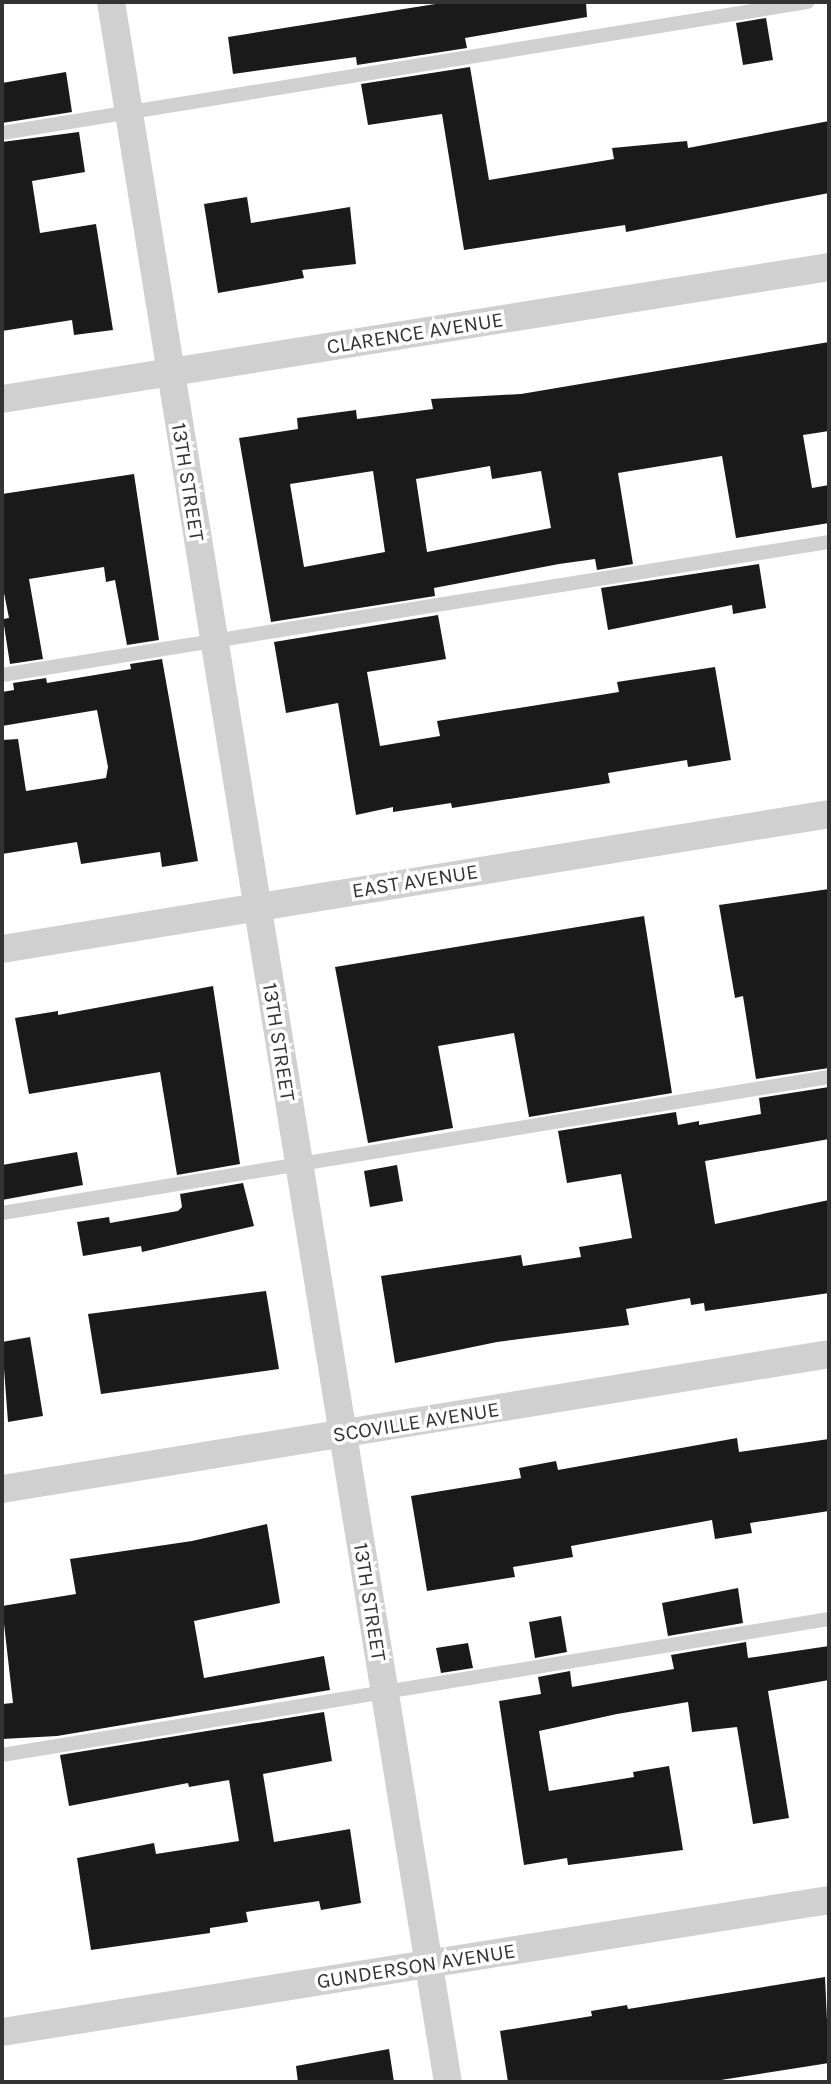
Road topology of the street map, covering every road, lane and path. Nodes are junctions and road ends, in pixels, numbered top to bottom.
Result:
1 (111, 2) edge
2 (807, 2) edge
3 (129, 113) junction
4 (2, 134) edge
5 (829, 267) edge
6 (170, 372) junction
7 (2, 400) edge
8 (829, 542) edge
9 (214, 641) junction
10 (2, 675) edge
11 (829, 814) edge
12 (257, 907) junction
13 (2, 948) edge
14 (829, 1077) edge
15 (299, 1162) junction
16 (2, 1213) edge
17 (829, 1354) edge
18 (343, 1434) junction
19 (2, 1489) edge
20 (829, 1619) edge
21 (385, 1692) junction
22 (2, 1755) edge
23 (829, 1900) edge
24 (429, 1964) junction
25 (2, 2032) edge
26 (448, 2082) edge

1 - 3 street, 13TH STREET
2 - 3 lane
3 - 4 lane
3 - 6 street, 13TH STREET
5 - 6 street, CLARENCE AVENUE
6 - 7 street, CLARENCE AVENUE
6 - 9 street, 13TH STREET
8 - 9 lane
9 - 10 lane
9 - 12 street, 13TH STREET
11 - 12 street, EAST AVENUE
12 - 13 street, EAST AVENUE
12 - 15 street, 13TH STREET
14 - 15 lane
15 - 16 lane
15 - 18 street, 13TH STREET
17 - 18 street, SCOVILLE AVENUE
18 - 19 street, SCOVILLE AVENUE
18 - 21 street, 13TH STREET
20 - 21 lane
21 - 22 lane
21 - 24 street, 13TH STREET
23 - 24 street, GUNDERSON AVENUE
24 - 25 street, GUNDERSON AVENUE
24 - 26 street, 13TH STREET

